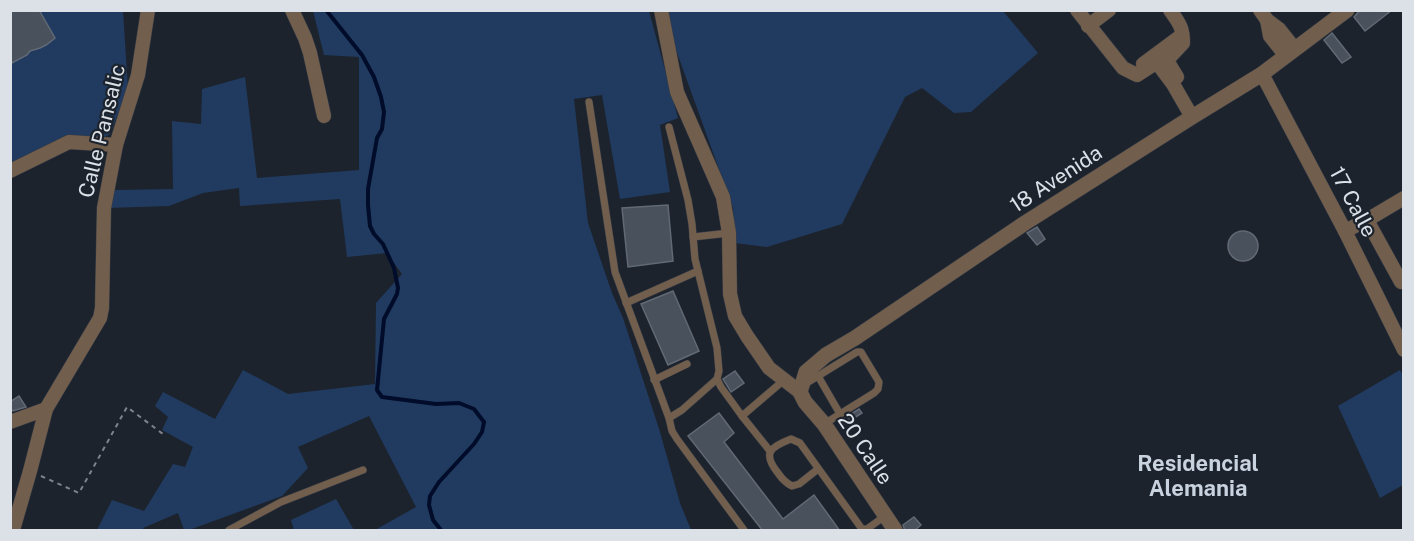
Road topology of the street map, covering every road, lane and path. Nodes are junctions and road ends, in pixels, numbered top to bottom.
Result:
1 (148, 10) edge
2 (292, 10) edge
3 (661, 10) edge
4 (1077, 10) edge
5 (1109, 10) edge
6 (1170, 10) edge
7 (1347, 11) edge
8 (1263, 15) edge
9 (1088, 26) junction
10 (1183, 32) junction
11 (1290, 53) junction
12 (1129, 72) junction
13 (1262, 74) junction
14 (589, 102) dead end
15 (1196, 115) junction
16 (324, 116) dead end
17 (669, 127) dead end
18 (116, 145) junction
19 (10, 171) edge
20 (1404, 198) edge
21 (1367, 220) junction
22 (1345, 231) junction
23 (729, 233) junction
24 (693, 237) junction
25 (698, 271) junction
26 (1401, 282) dead end
27 (626, 303) junction
28 (1402, 341) edge
29 (687, 364) dead end
30 (818, 376) junction
31 (717, 379) junction
32 (654, 380) junction
33 (784, 380) junction
34 (800, 389) junction
35 (46, 409) junction
36 (840, 414) junction
37 (742, 416) junction
38 (669, 418) junction
39 (10, 422) edge
40 (825, 424) junction
41 (163, 434) dead end
42 (770, 451) junction
43 (818, 469) junction
44 (363, 470) dead end
45 (30, 471) junction
46 (885, 516) junction
47 (13, 531) edge
48 (229, 531) edge
49 (744, 531) edge
50 (895, 531) edge

1 - 18 street, Calle Pansalic
2 - 16 street
3 - 23 street
4 - 9 street
5 - 9 street
6 - 10 street
7 - 11 street, 18 Avenida
8 - 11 street
9 - 12 street
10 - 12 street
10 - 15 street
11 - 13 street, 18 Avenida
12 - 15 street
13 - 15 street, 18 Avenida
13 - 22 street, 17 Calle
14 - 27 lane
15 - 34 street, 18 Avenida
17 - 24 lane
18 - 19 street
18 - 35 street, Calle Pansalic
20 - 21 street
21 - 22 street
21 - 26 street
22 - 28 street, 17 Calle
23 - 24 lane
23 - 33 street
24 - 25 lane
25 - 27 lane
25 - 31 lane
27 - 32 lane
29 - 32 lane
30 - 34 lane
30 - 36 lane
30 - 36 lane
31 - 37 lane
31 - 38 lane
32 - 38 lane
33 - 34 street
33 - 37 lane
34 - 40 street, 20 Calle
35 - 39 street
35 - 45 street, Calle Pansalic
36 - 40 lane
37 - 42 lane
38 - 49 lane
40 - 46 street, 20 Calle
41 - 45 path
42 - 43 lane
42 - 43 lane
43 - 46 lane
44 - 48 lane
45 - 47 street, Calle Pansalic
46 - 50 street, 20 Calle

